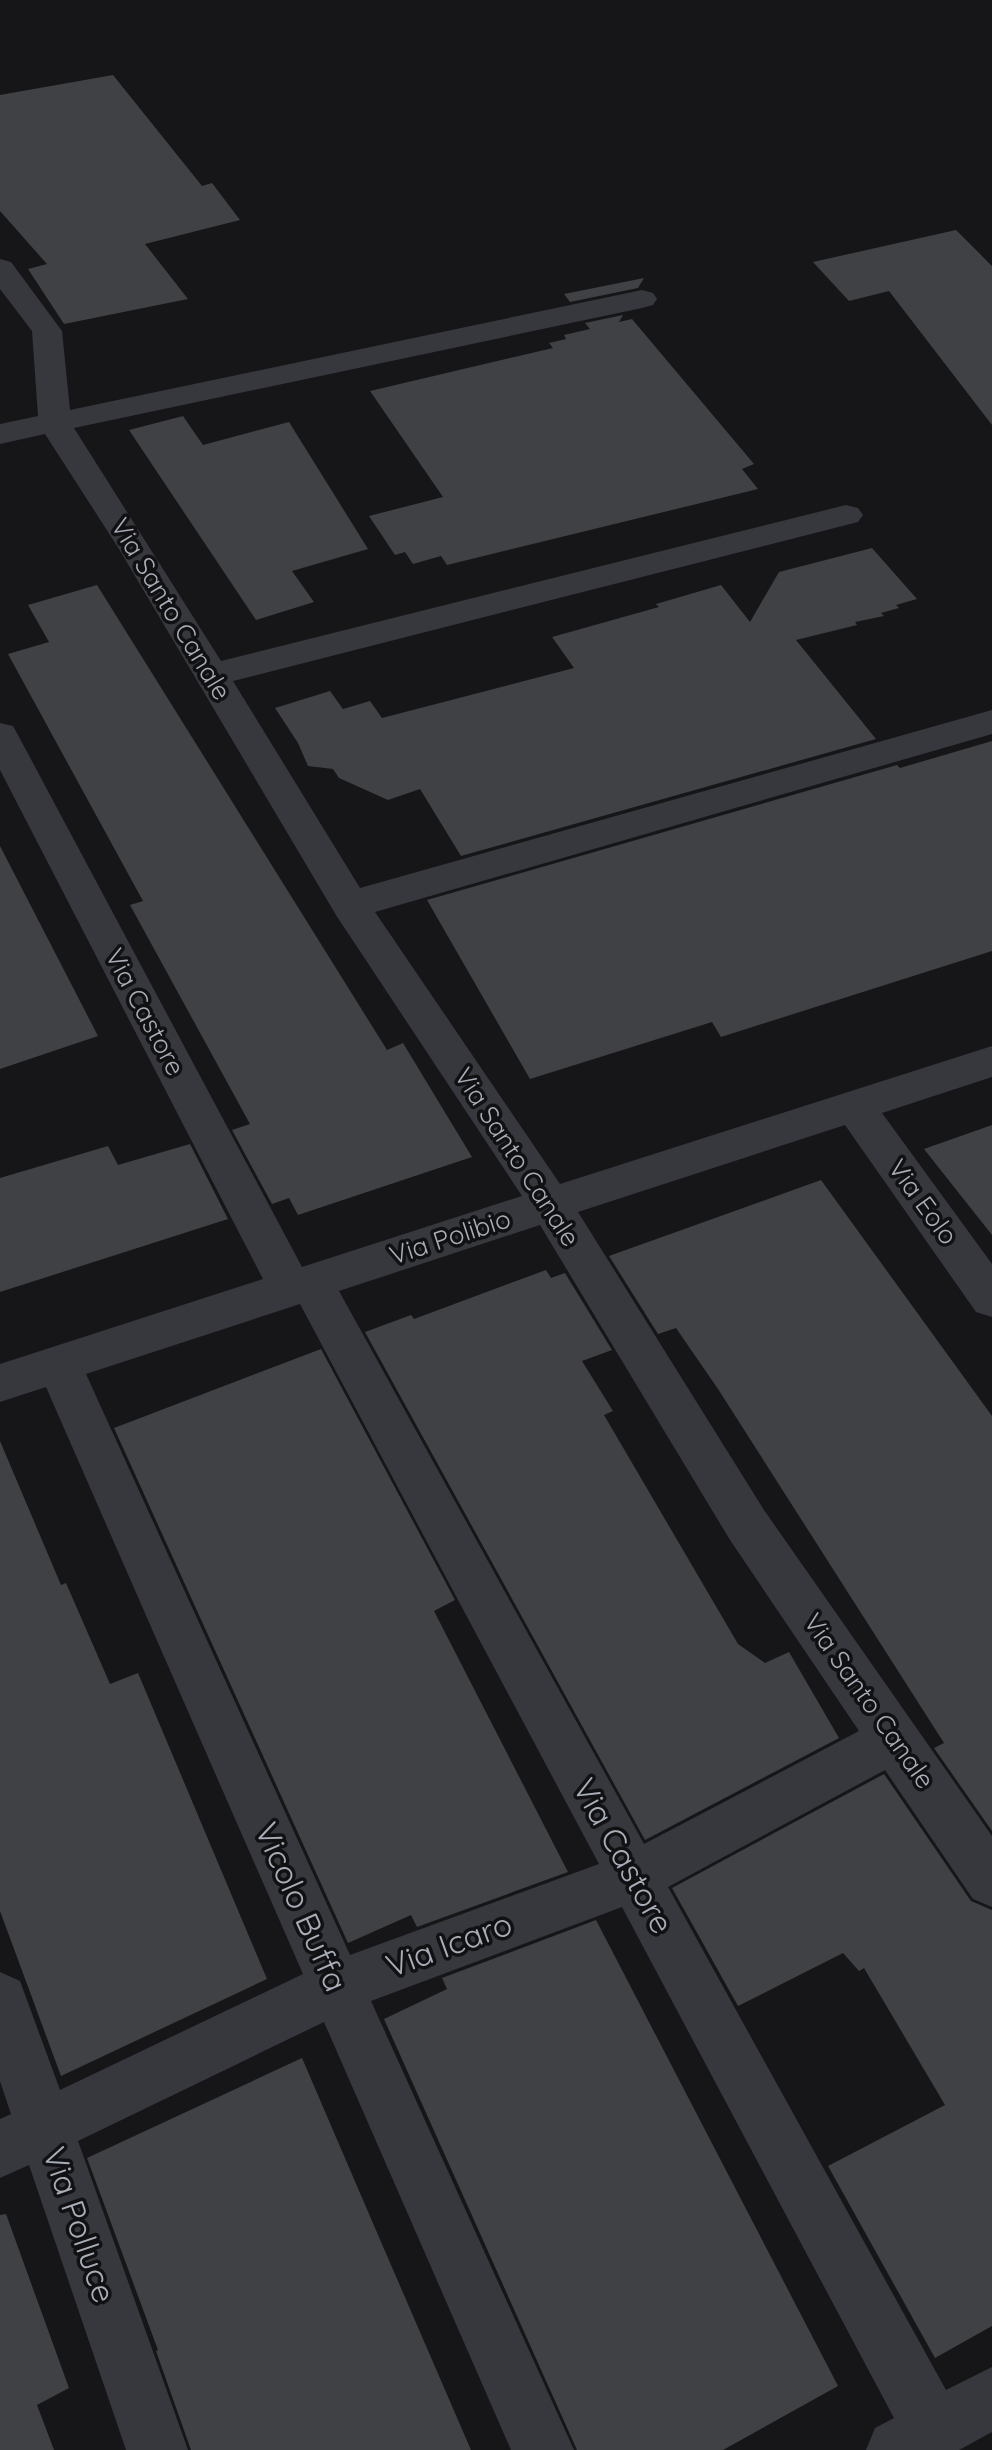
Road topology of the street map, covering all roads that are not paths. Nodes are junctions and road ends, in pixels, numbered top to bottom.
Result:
1 (0, 268) edge
2 (642, 299) dead end
3 (55, 424) junction
4 (0, 434) edge
5 (846, 515) dead end
6 (212, 675) junction
7 (992, 722) edge
8 (0, 735) edge
9 (350, 905) junction
10 (992, 1061) edge
11 (854, 1106) junction
12 (550, 1204) junction
13 (301, 1286) junction
14 (992, 1299) edge
15 (59, 1364) junction
16 (0, 1383) edge
17 (895, 1738) junction
18 (634, 1877) junction
19 (992, 1881) edge
20 (336, 1987) junction
21 (0, 2000) edge
22 (23, 2139) edge
23 (992, 2398) edge
24 (916, 2440) edge
25 (157, 2450) edge
26 (543, 2450) edge

1 - 3 street
2 - 3 street
3 - 4 street
3 - 6 street, Via Santo Canale
5 - 6 street
6 - 9 street, Via Santo Canale
7 - 9 street
8 - 13 street, Via Castore
9 - 12 street, Via Santo Canale
10 - 11 street, Via Polibio
11 - 12 street, Via Polibio
11 - 14 street, Via Eolo
12 - 13 street, Via Polibio
12 - 17 street, Via Santo Canale
13 - 15 street, Via Polibio
13 - 18 street, Via Castore
15 - 16 street, Via Polibio
15 - 20 street, Vicolo Buffa
17 - 18 street, Via Icaro
17 - 19 street, Via Santo Canale
18 - 20 street, Via Icaro
18 - 24 street, Via Castore
20 - 22 street, Via Icaro
20 - 26 street, Vicolo Buffa
21 - 22 street, Via Polluce
22 - 25 street, Via Polluce
23 - 24 street

